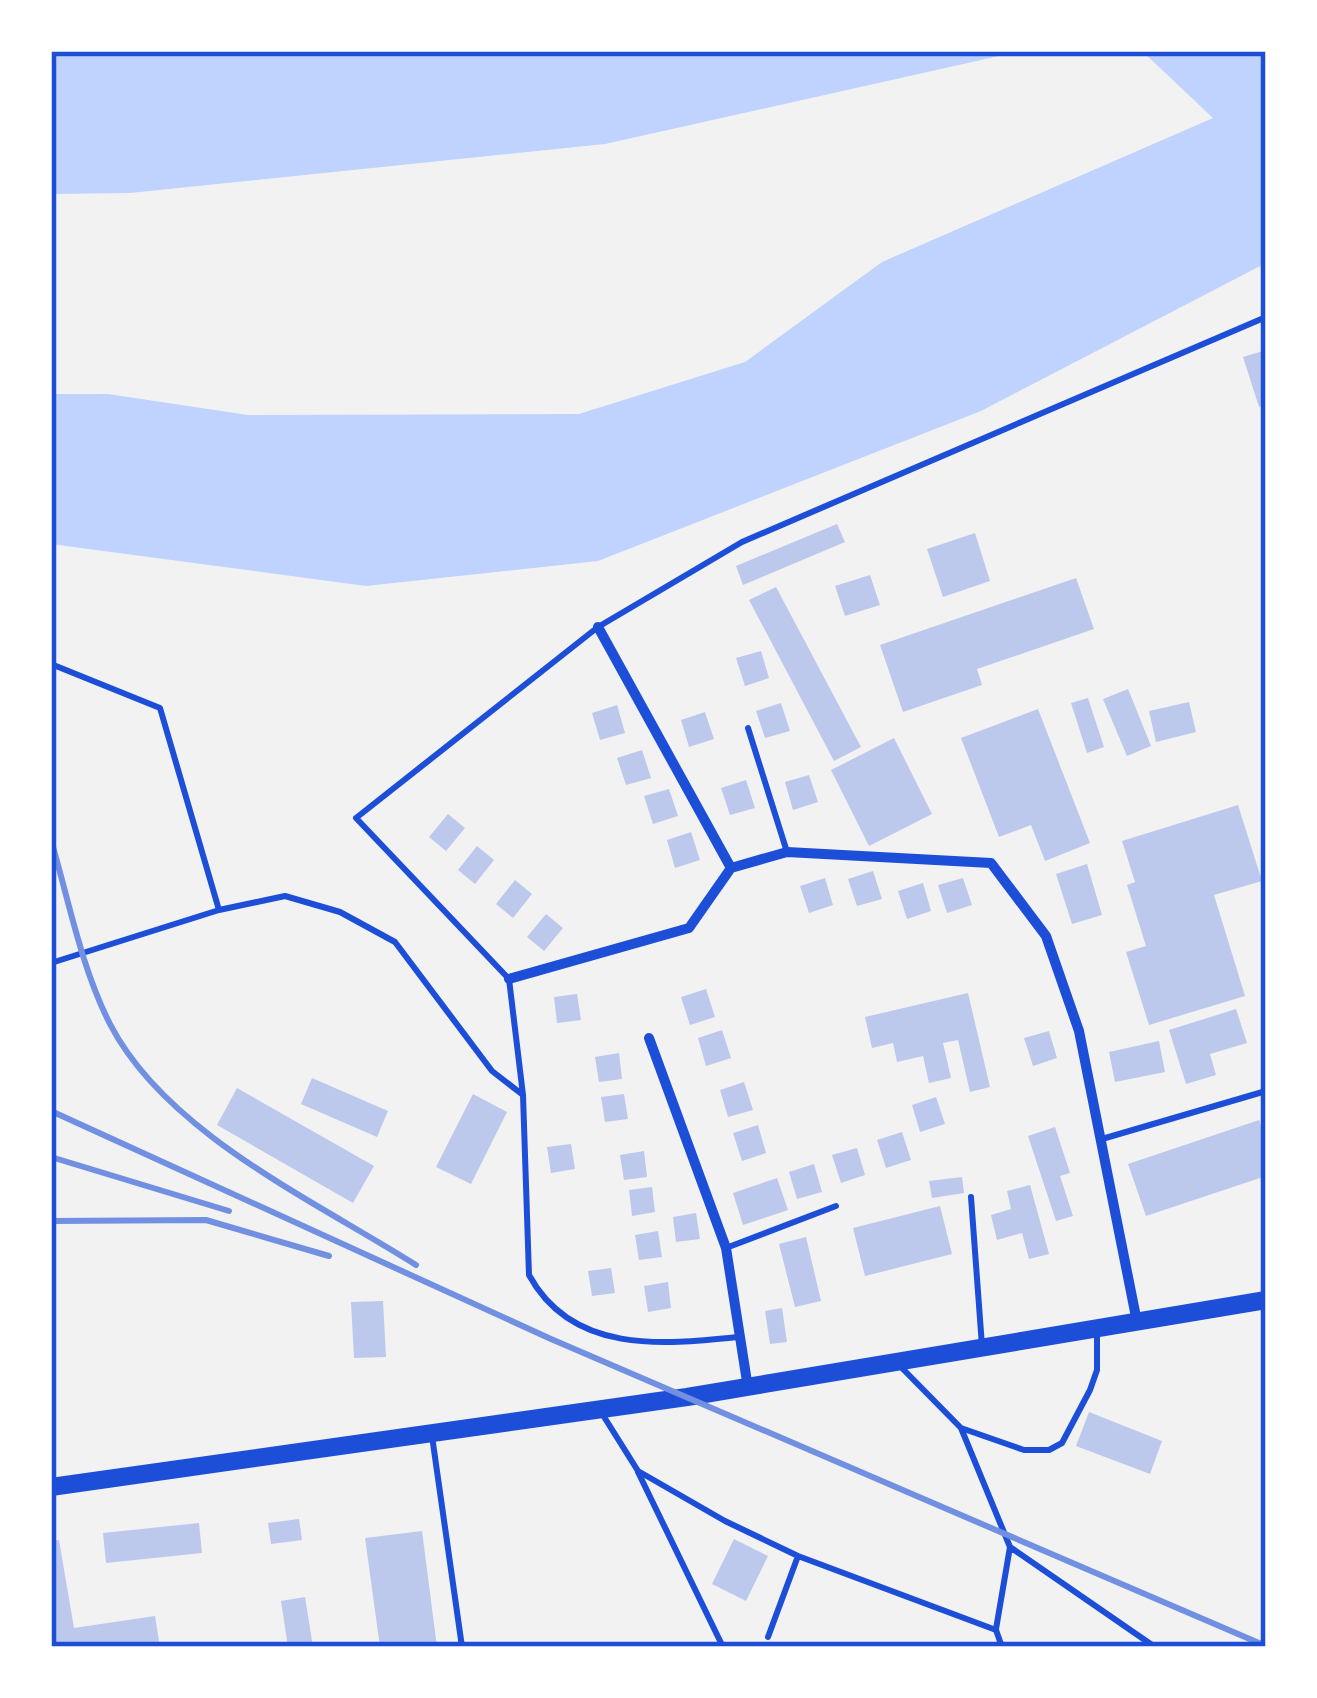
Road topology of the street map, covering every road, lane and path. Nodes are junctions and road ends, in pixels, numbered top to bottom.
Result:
1 (1266, 317) edge
2 (598, 627) junction
3 (51, 664) edge
4 (748, 728) dead end
5 (787, 852) junction
6 (731, 868) junction
7 (219, 910) junction
8 (51, 963) edge
9 (509, 979) junction
10 (649, 1038) dead end
11 (1264, 1091) edge
12 (523, 1095) junction
13 (1266, 1102) edge
14 (1101, 1139) junction
15 (971, 1197) dead end
16 (836, 1206) dead end
17 (726, 1248) junction
18 (1266, 1300) edge
19 (1137, 1322) junction
20 (1096, 1332) junction
21 (738, 1337) junction
22 (982, 1350) junction
23 (897, 1364) junction
24 (748, 1388) junction
25 (599, 1409) junction
26 (961, 1428) junction
27 (432, 1433) junction
28 (638, 1471) junction
29 (51, 1487) edge
30 (1010, 1547) junction
31 (798, 1556) junction
32 (996, 1630) junction
33 (769, 1636) dead end
34 (462, 1647) edge
35 (723, 1647) edge
36 (1002, 1647) edge
37 (1155, 1647) edge

1 - 2 lane
2 - 6 street
2 - 9 lane
3 - 7 lane
4 - 5 lane
5 - 6 street
5 - 14 street
6 - 9 street
7 - 8 lane
7 - 12 lane
9 - 12 lane
10 - 17 street
11 - 13 lane
11 - 14 lane
12 - 21 lane
14 - 19 street
15 - 22 lane
16 - 17 lane
17 - 21 street
18 - 19 main road
19 - 20 main road
20 - 22 main road
20 - 26 lane
21 - 24 street
22 - 23 main road
23 - 24 main road
23 - 26 lane
24 - 25 main road
25 - 27 main road
25 - 28 lane
26 - 30 lane
27 - 29 main road
27 - 34 lane
28 - 31 lane
28 - 35 lane
30 - 32 lane
30 - 37 lane
31 - 32 lane
31 - 33 lane
32 - 36 lane

